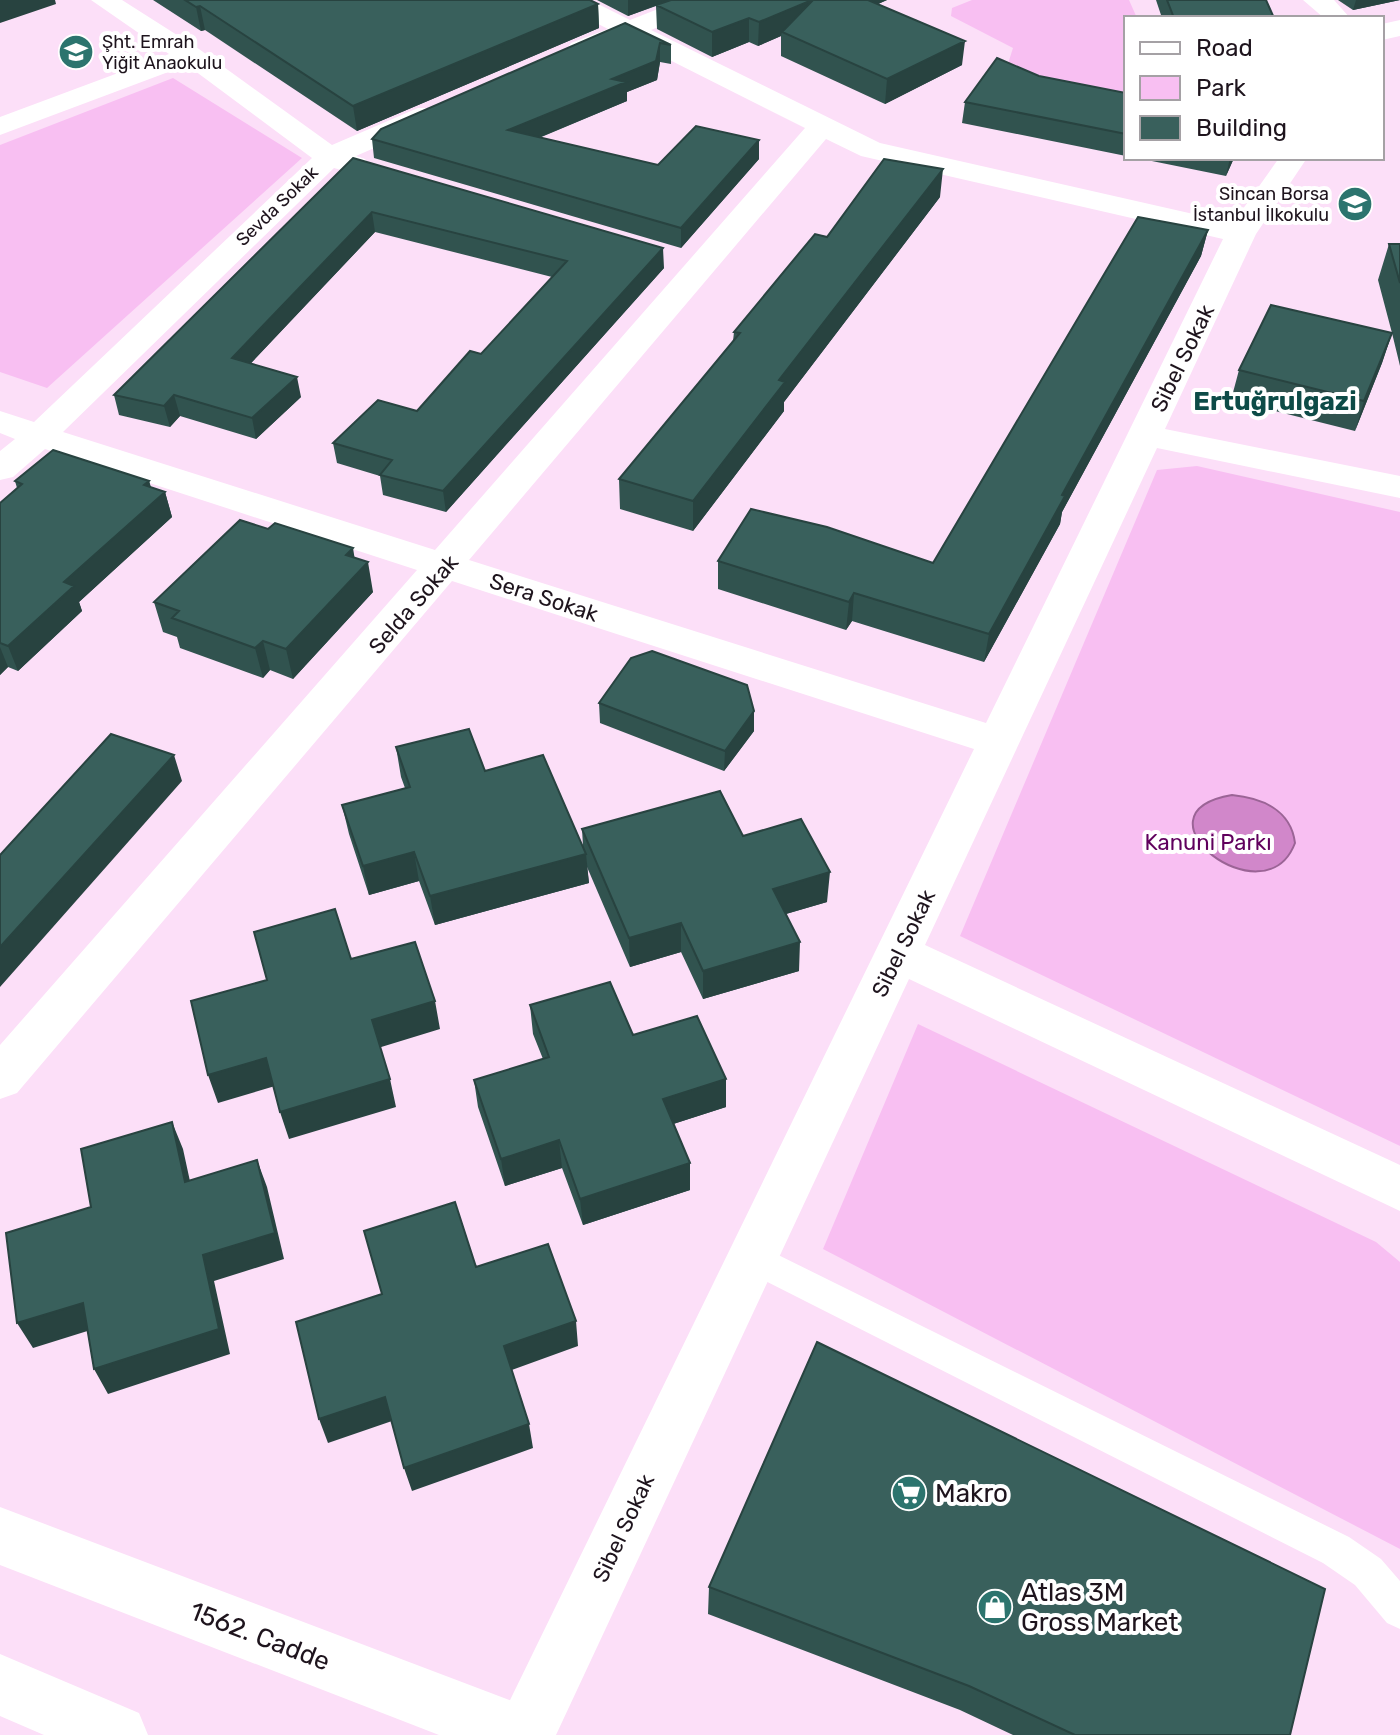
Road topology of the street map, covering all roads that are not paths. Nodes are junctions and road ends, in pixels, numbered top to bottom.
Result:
1 (104, 0) edge
2 (570, 0) edge
3 (704, 0) edge
4 (1316, 0) edge
5 (1336, 16) edge
6 (625, 29) junction
7 (190, 55) junction
8 (555, 60) edge
9 (456, 102) edge
10 (822, 126) junction
11 (0, 127) edge
12 (329, 157) junction
13 (1292, 160) edge
14 (388, 174) edge
15 (1241, 234) junction
16 (0, 421) edge
17 (1145, 435) junction
18 (39, 436) junction
19 (0, 469) edge
20 (1400, 487) edge
21 (446, 566) junction
22 (998, 742) junction
23 (898, 953) junction
24 (0, 1079) edge
25 (1400, 1189) edge
26 (752, 1257) junction
27 (0, 1536) edge
28 (1400, 1610) edge
29 (0, 1685) edge
30 (117, 1735) edge
31 (522, 1735) edge

1 - 7 street
2 - 6 street
3 - 6 street
4 - 5 street
6 - 8 street
6 - 10 street
7 - 11 street
7 - 12 street
9 - 12 street, Sevda Sokak
10 - 15 street
10 - 21 street, Selda Sokak
12 - 14 street
12 - 18 street, Sevda Sokak
13 - 15 street, Sibel Sokak
15 - 17 street, Sibel Sokak
16 - 18 street, Sera Sokak
17 - 20 street
17 - 22 street, Sibel Sokak
18 - 19 street, Sevda Sokak
18 - 21 street, Sera Sokak
21 - 22 street, Sera Sokak
21 - 24 street, Selda Sokak
22 - 23 street, Sibel Sokak
23 - 25 street
23 - 26 street, Sibel Sokak
26 - 28 lane
26 - 31 street, Sibel Sokak
27 - 31 street, 1562. Cadde
29 - 30 street

